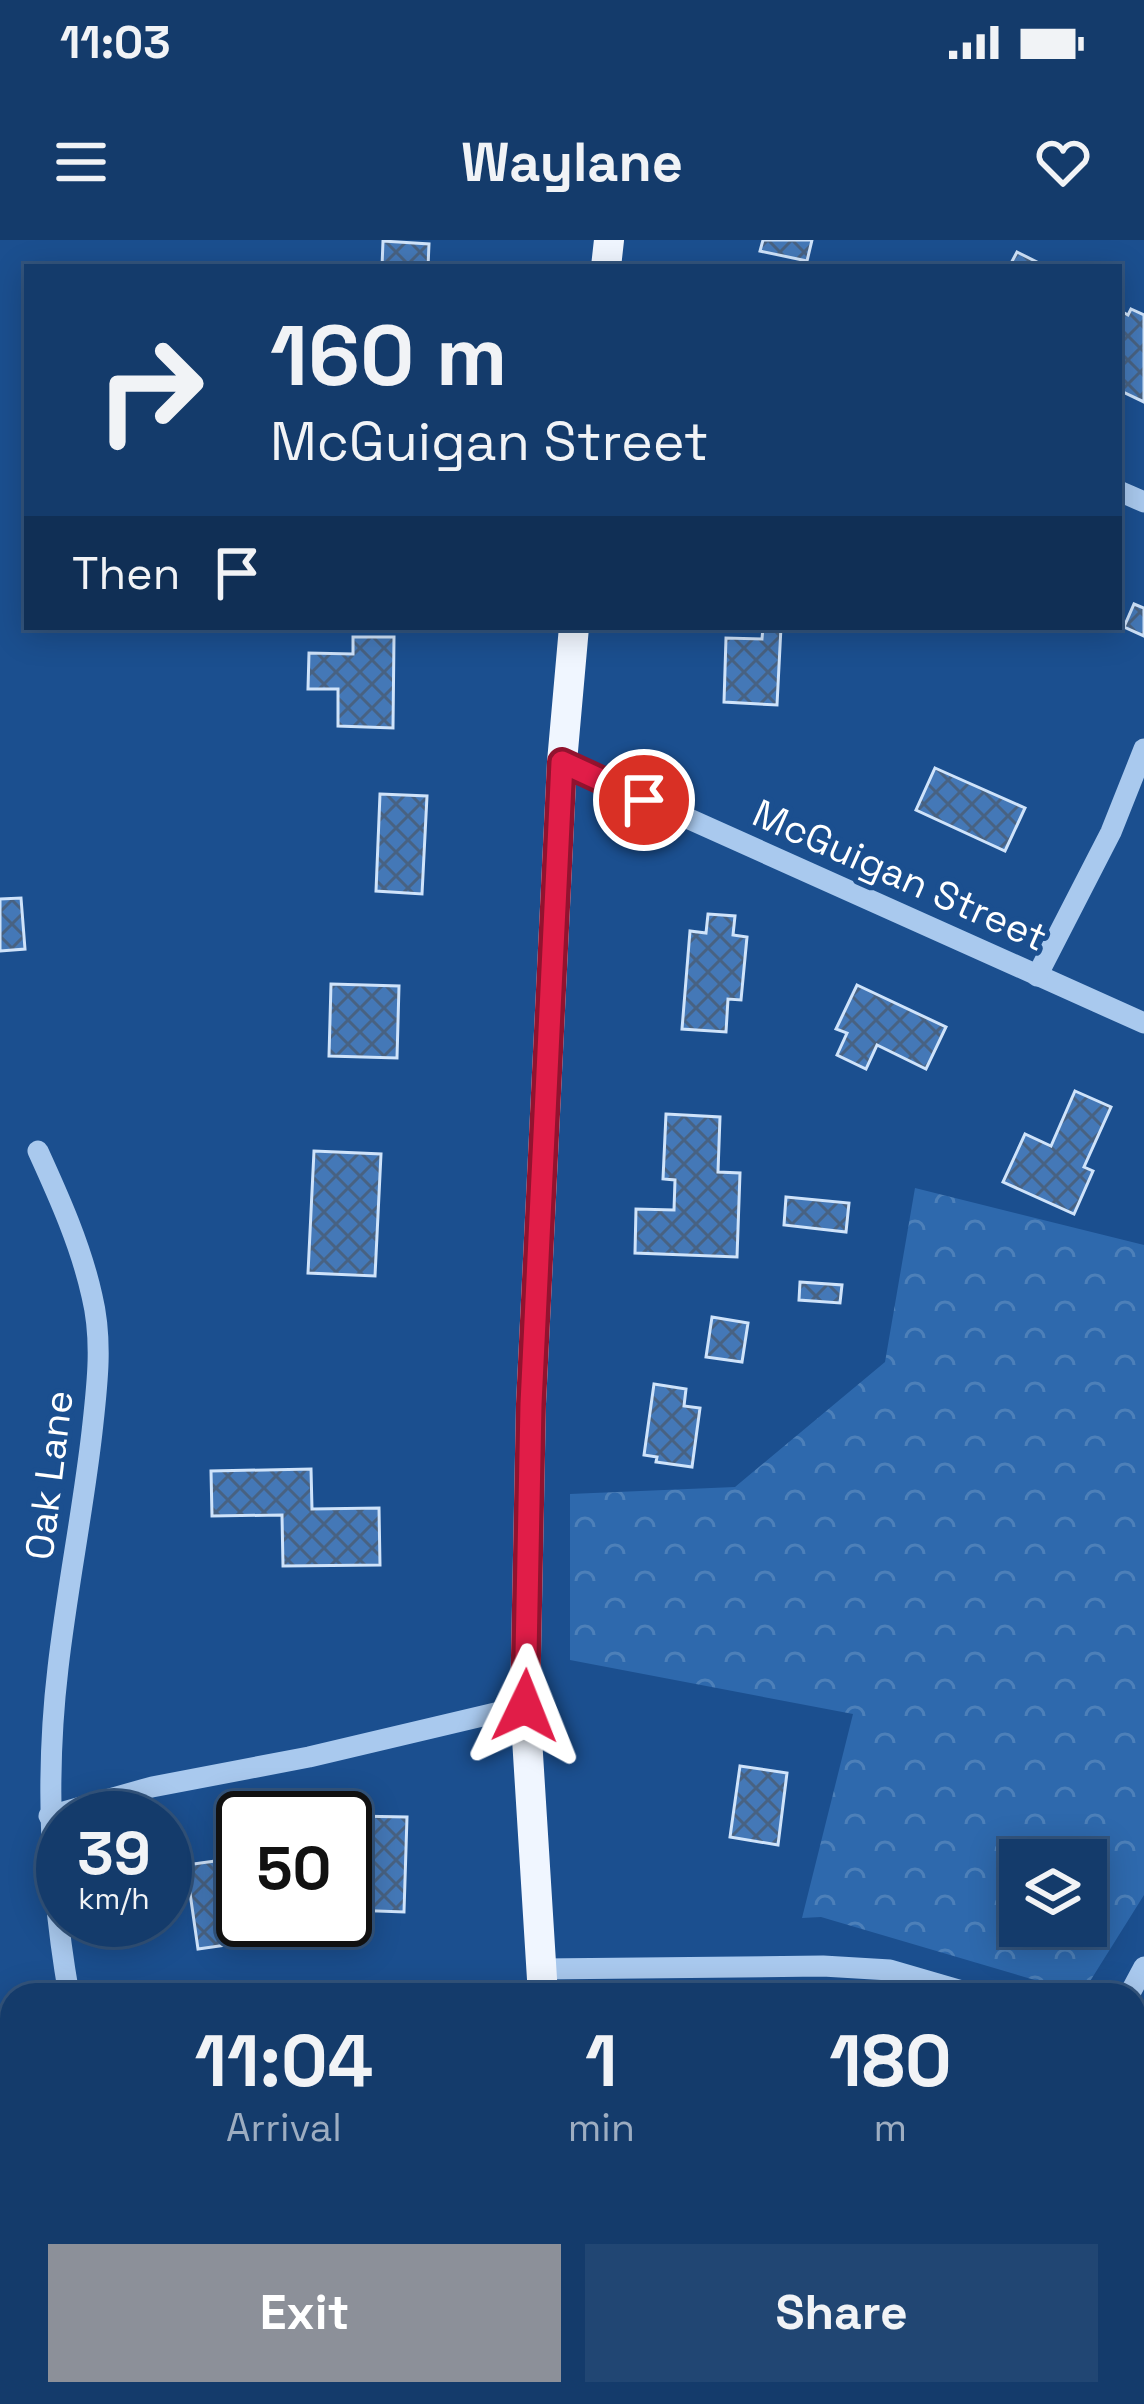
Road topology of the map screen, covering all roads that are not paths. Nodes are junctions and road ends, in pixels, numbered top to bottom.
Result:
1 (574, 630) edge
2 (1144, 749) edge
3 (562, 762) junction
4 (1037, 976) junction
5 (1144, 1023) edge
6 (38, 1151) dead end
7 (525, 1706) junction
8 (50, 1791) edge
9 (135, 1791) edge
10 (60, 1947) edge
11 (542, 1982) edge
12 (67, 1983) edge
13 (935, 1983) edge

1 - 3 main road
2 - 4 street
3 - 4 street, McGuigan Street
3 - 7 main road
4 - 5 street, McGuigan Street
6 - 8 street, Oak Lane
7 - 9 street
7 - 11 main road
10 - 12 street, Oak Lane
11 - 13 street

